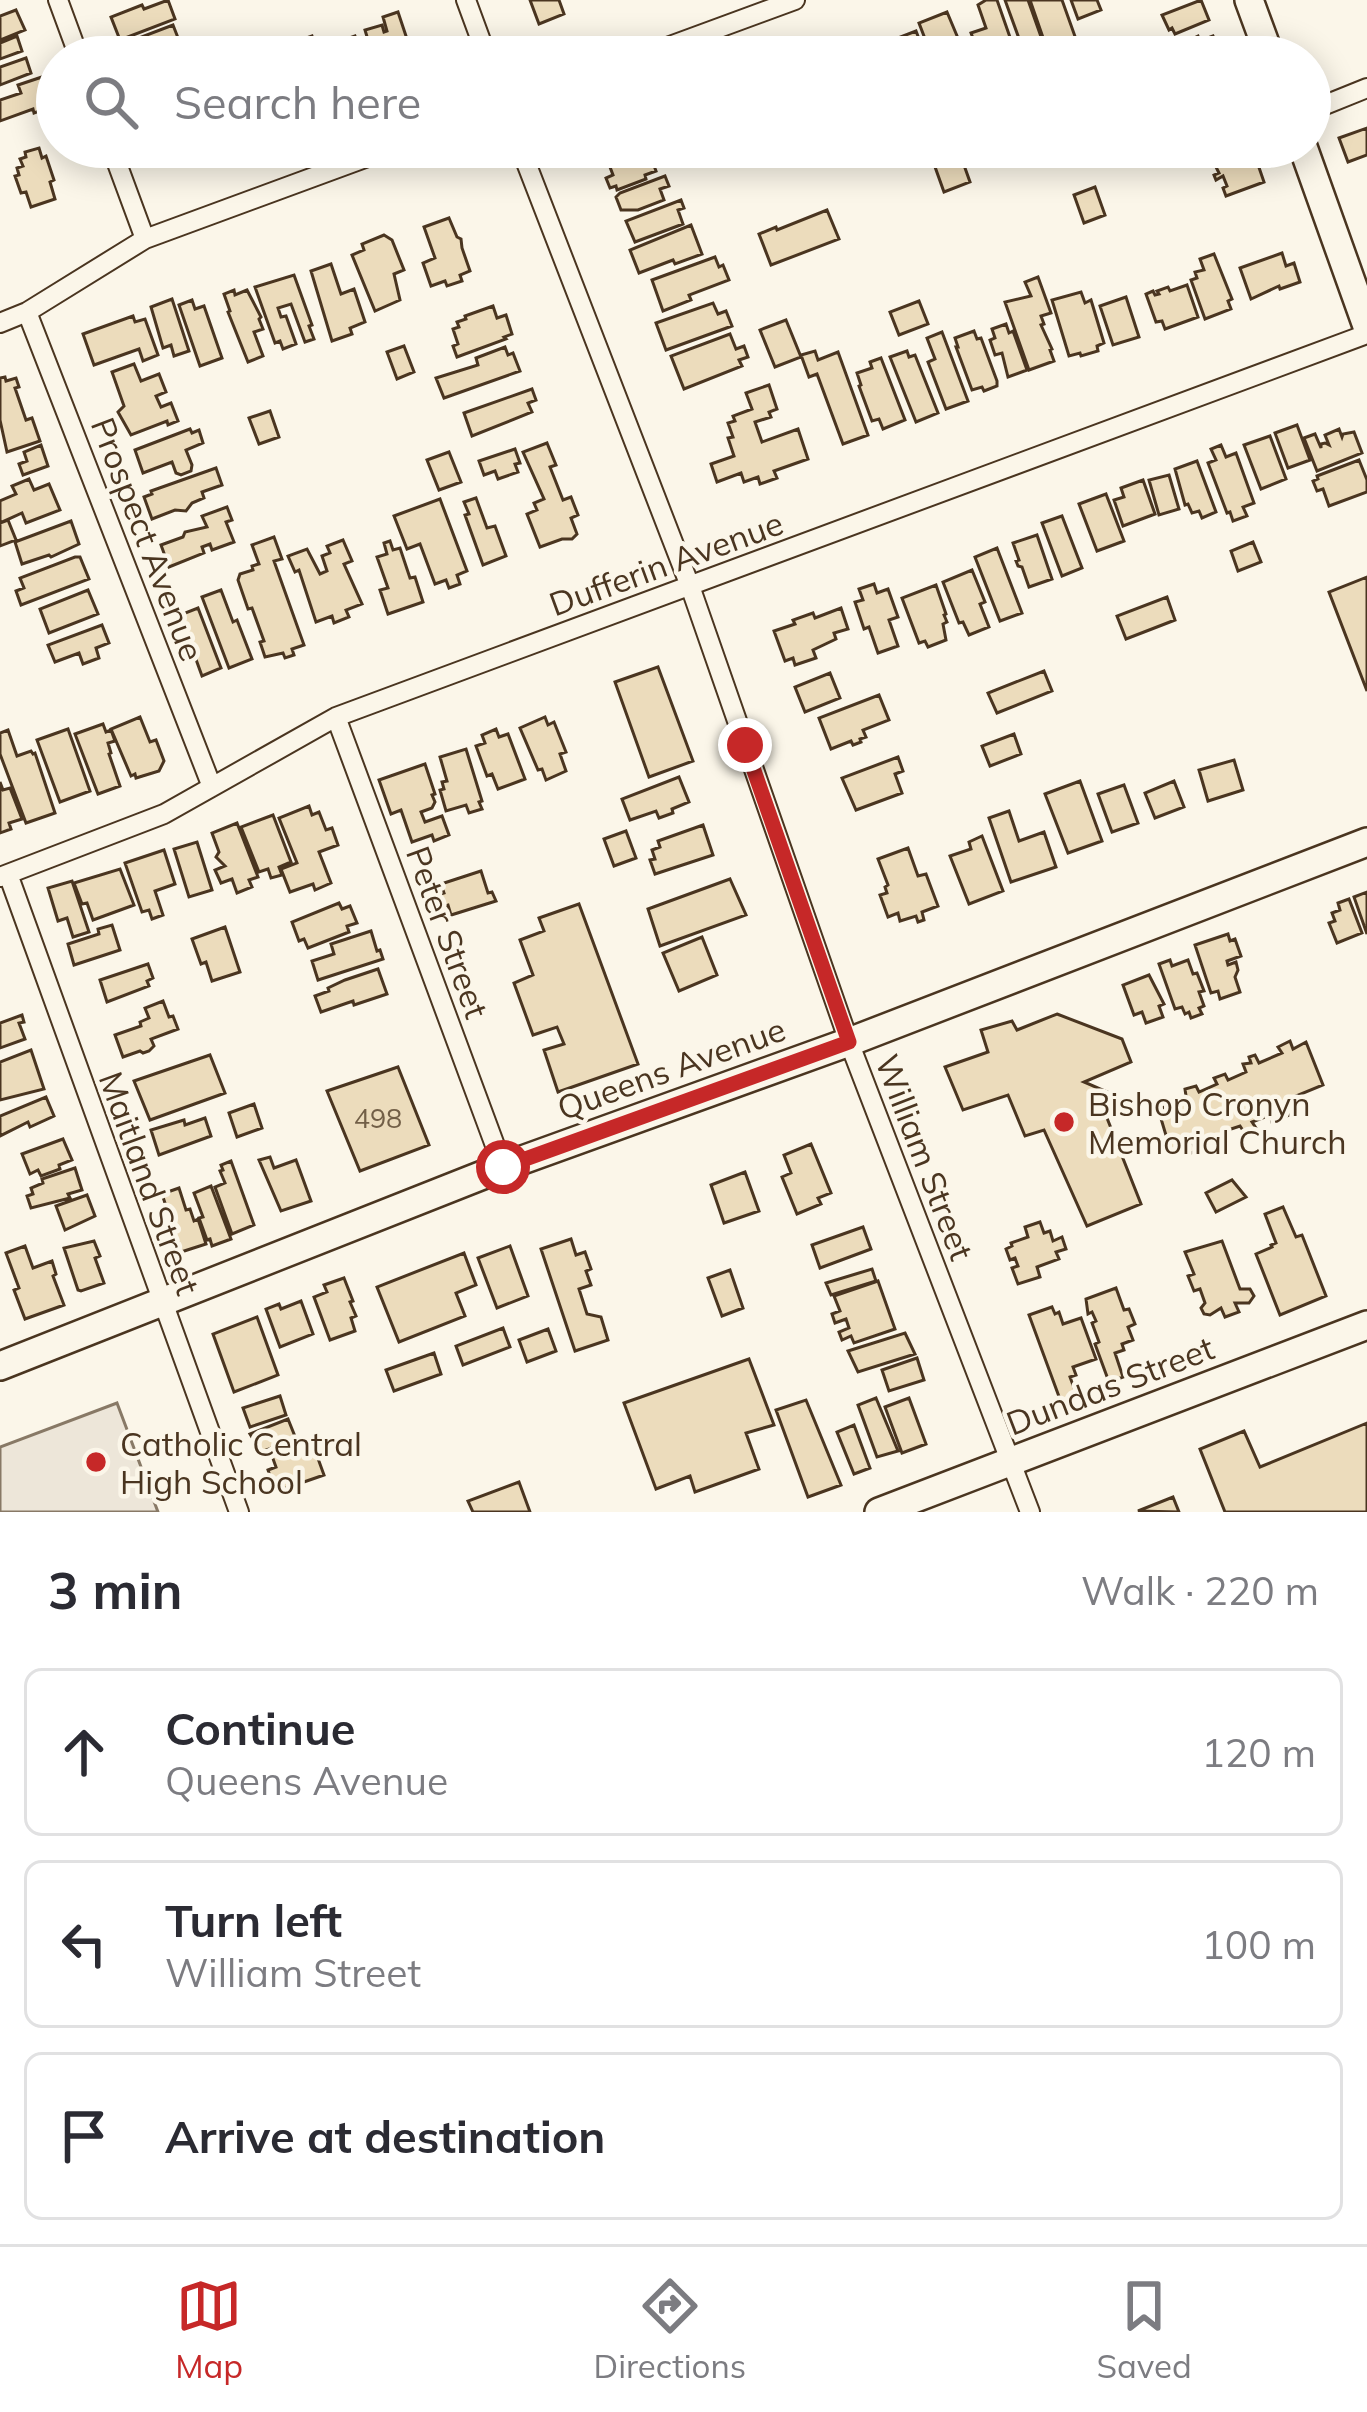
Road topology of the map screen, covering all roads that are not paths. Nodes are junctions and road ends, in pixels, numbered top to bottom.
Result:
1 (58, 0) edge
2 (466, 0) edge
3 (795, 0) edge
4 (1249, 0) edge
5 (71, 36) edge
6 (479, 36) edge
7 (697, 36) edge
8 (1262, 36) edge
9 (1367, 88) edge
10 (1331, 103) edge
11 (120, 168) edge
12 (337, 168) edge
13 (528, 168) edge
14 (1310, 168) edge
15 (145, 239) junction
16 (27, 312) junction
17 (0, 322) edge
18 (1367, 330) edge
19 (690, 586) junction
20 (336, 717) junction
21 (212, 787) junction
22 (1367, 842) edge
23 (4, 876) edge
24 (849, 1042) junction
25 (503, 1167) junction
26 (161, 1303) junction
27 (1367, 1325) edge
28 (0, 1366) edge
29 (1011, 1461) junction
30 (239, 1512) edge
31 (879, 1512) edge
32 (1030, 1512) edge

1 - 5 street
2 - 6 street
3 - 7 street
4 - 8 main road
9 - 10 street
11 - 15 street
12 - 15 street
13 - 19 street, William Street
14 - 18 main road
15 - 16 street
16 - 17 street
16 - 21 street, Prospect Avenue
18 - 19 street, Dufferin Avenue
19 - 20 street, Dufferin Avenue
19 - 24 street, William Street
20 - 21 street, Dufferin Avenue
20 - 25 street, Peter Street
21 - 23 street, Dufferin Avenue
22 - 24 main road, Queens Avenue
23 - 26 street, Maitland Street
24 - 25 main road, Queens Avenue
24 - 29 street, William Street
25 - 26 main road, Queens Avenue
26 - 28 main road, Queens Avenue
26 - 30 street, Maitland Street
27 - 29 main road, Dundas Street
29 - 31 main road, Dundas Street
29 - 32 street, William Street

